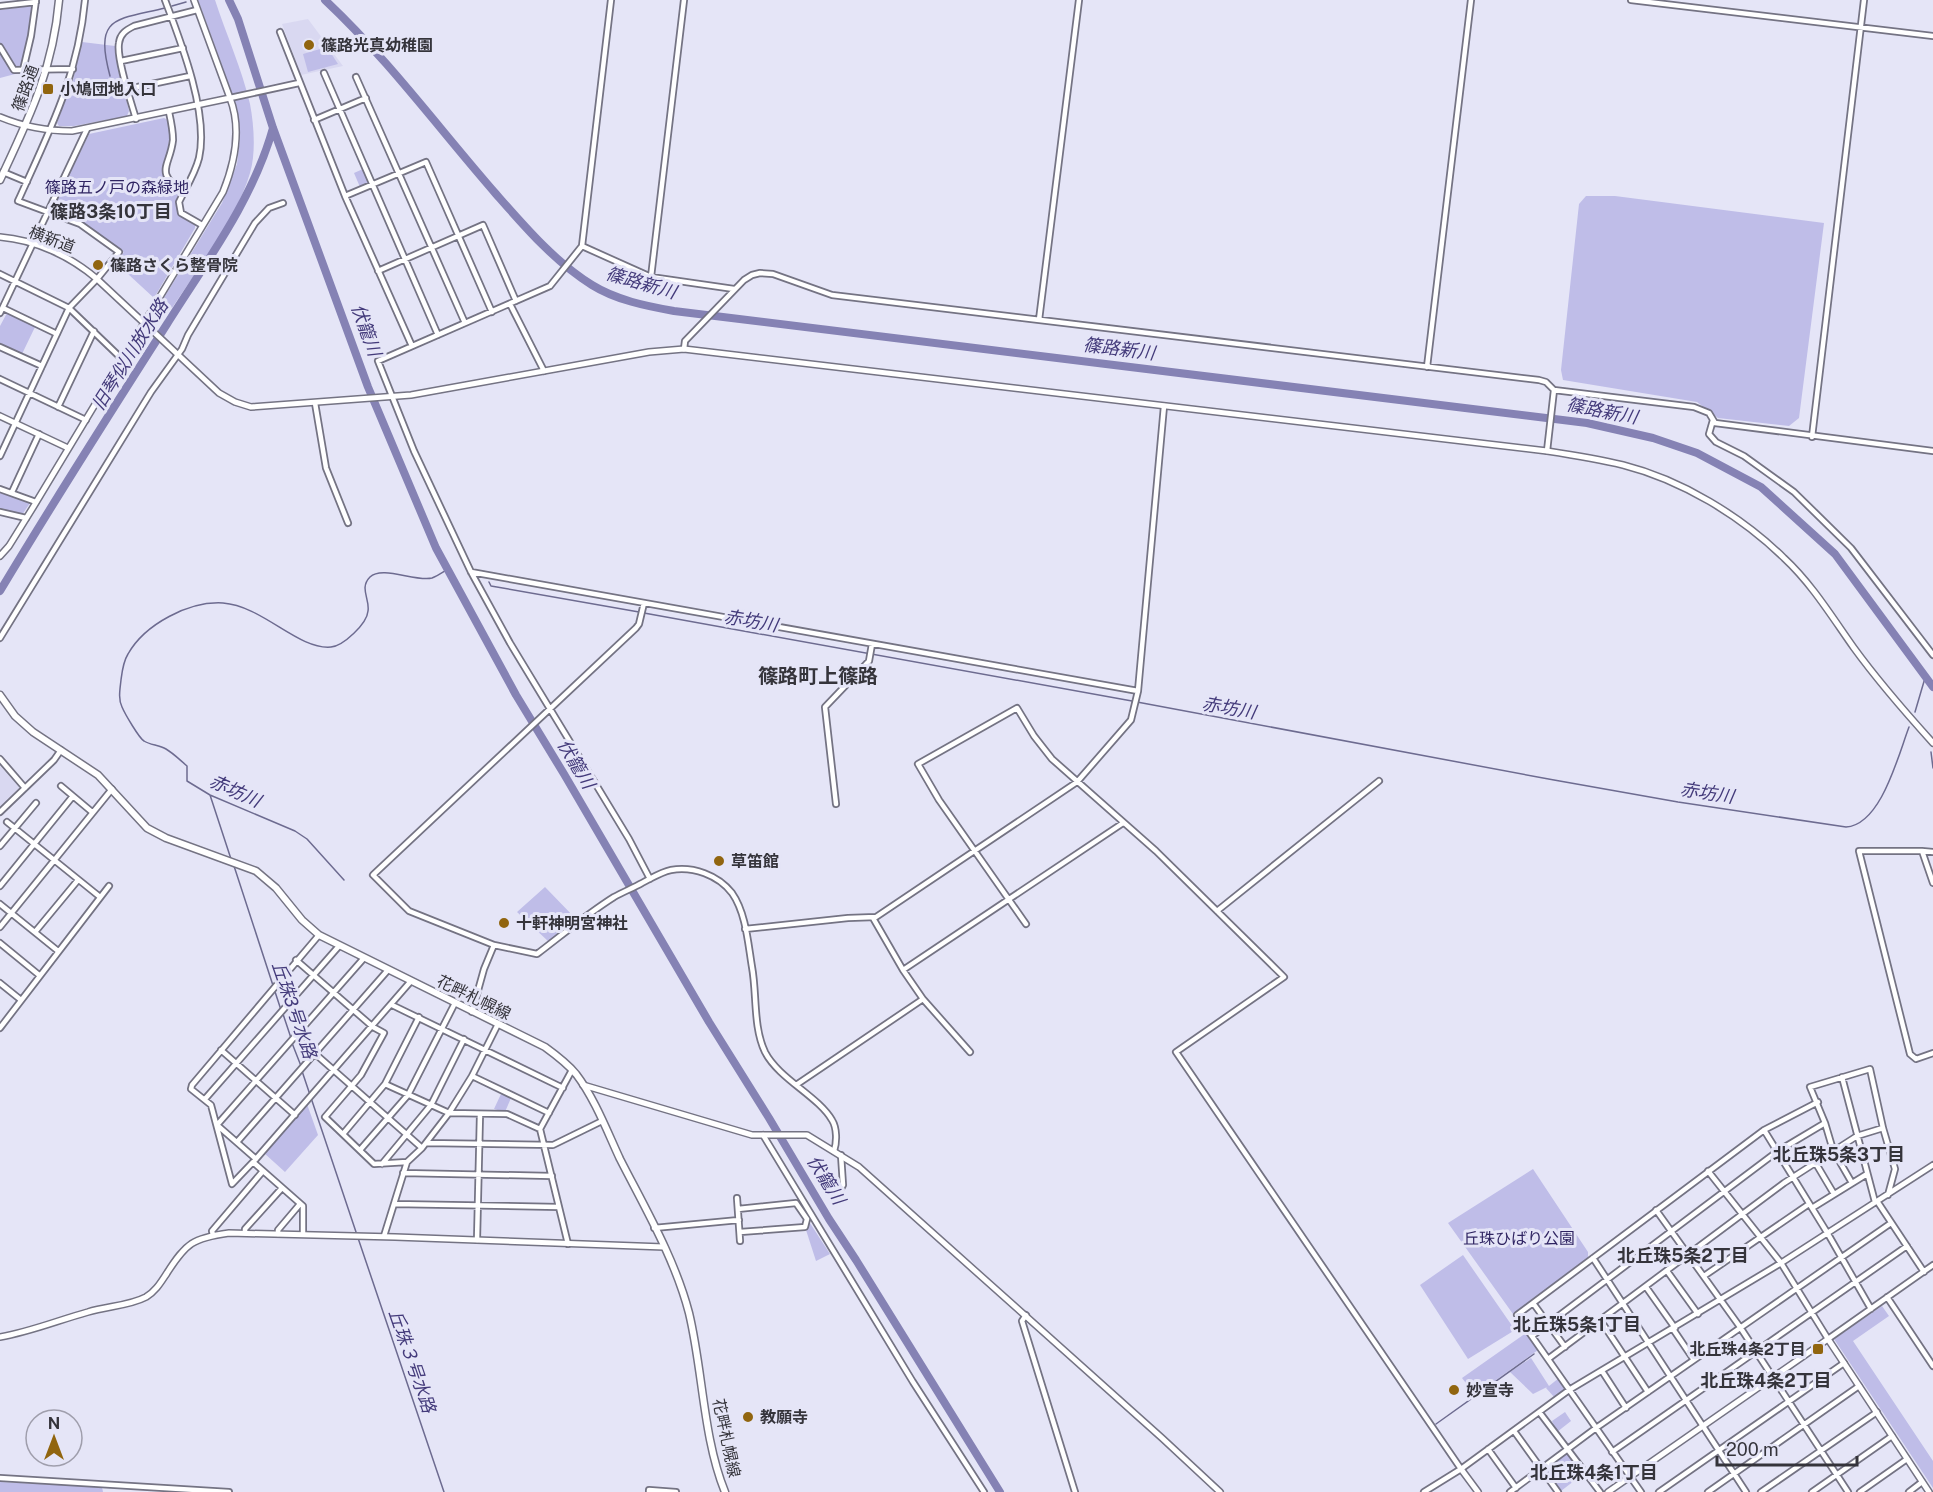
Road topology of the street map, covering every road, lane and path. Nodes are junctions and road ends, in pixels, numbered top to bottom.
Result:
1 (59, 0) edge
2 (92, 0) edge
3 (165, 0) edge
4 (194, 0) edge
5 (611, 0) edge
6 (684, 0) edge
7 (1079, 0) edge
8 (1471, 0) edge
9 (1631, 0) edge
10 (1864, 0) edge
11 (36, 1) edge
12 (85, 1) edge
13 (0, 6) edge
14 (197, 10) junction
15 (171, 18) junction
16 (1861, 28) junction
17 (280, 32) dead end
18 (1933, 36) edge
19 (0, 47) edge
20 (183, 48) junction
21 (121, 61) junction
22 (73, 69) junction
23 (23, 70) junction
24 (47, 70) junction
25 (324, 73) dead end
26 (190, 76) junction
27 (356, 76) dead end
28 (299, 83) junction
29 (128, 89) junction
30 (230, 98) junction
31 (366, 98) junction
32 (197, 105) junction
33 (340, 109) junction
34 (169, 112) junction
35 (0, 117) edge
36 (136, 119) junction
37 (314, 120) junction
38 (25, 127) junction
39 (87, 129) junction
40 (50, 131) junction
41 (3, 172) junction
42 (398, 174) junction
43 (0, 180) edge
44 (27, 182) junction
45 (373, 184) junction
46 (184, 192) junction
47 (345, 196) junction
48 (283, 203) dead end
49 (48, 212) junction
50 (202, 225) junction
51 (458, 236) junction
52 (0, 237) edge
53 (33, 244) junction
54 (582, 246) junction
55 (431, 248) junction
56 (405, 260) junction
57 (378, 271) junction
58 (0, 274) edge
59 (651, 277) junction
60 (97, 279) junction
61 (15, 281) junction
62 (734, 289) junction
63 (516, 301) junction
64 (510, 304) junction
65 (69, 308) junction
66 (1, 310) edge
67 (492, 312) junction
68 (1039, 320) junction
69 (144, 323) junction
70 (465, 323) junction
71 (93, 331) junction
72 (57, 334) junction
73 (438, 335) junction
74 (412, 346) junction
75 (0, 347) edge
76 (684, 349) junction
77 (175, 352) junction
78 (122, 359) junction
79 (42, 366) junction
80 (1427, 367) junction
81 (544, 371) junction
82 (0, 380) edge
83 (1554, 390) junction
84 (29, 393) junction
85 (391, 397) junction
86 (315, 403) junction
87 (58, 406) junction
88 (1164, 406) junction
89 (0, 416) edge
90 (86, 420) junction
91 (1713, 420) junction
92 (15, 423) junction
93 (39, 434) junction
94 (1812, 437) junction
95 (68, 448) junction
96 (1547, 451) junction
97 (1933, 452) edge
98 (0, 456) edge
99 (0, 489) edge
100 (12, 492) junction
101 (36, 502) junction
102 (0, 512) edge
103 (26, 518) junction
104 (348, 523) dead end
105 (0, 556) edge
106 (471, 572) junction
107 (644, 603) junction
108 (0, 638) edge
109 (872, 646) junction
110 (1933, 655) edge
111 (1138, 693) junction
112 (0, 695) edge
113 (548, 710) junction
114 (1933, 742) edge
115 (61, 750) junction
116 (0, 759) edge
117 (1379, 781) dead end
118 (1077, 782) junction
119 (61, 786) dead end
120 (25, 788) junction
121 (112, 789) junction
122 (72, 796) junction
123 (36, 803) dead end
124 (836, 804) dead end
125 (0, 812) edge
126 (92, 812) junction
127 (7, 822) dead end
128 (1123, 823) junction
129 (15, 828) junction
130 (34, 844) junction
131 (0, 846) edge
132 (975, 849) junction
133 (1922, 851) junction
134 (1933, 852) edge
135 (54, 861) junction
136 (78, 880) junction
137 (647, 880) junction
138 (1933, 883) edge
139 (0, 886) edge
140 (109, 886) dead end
141 (100, 897) junction
142 (1009, 900) junction
143 (0, 904) edge
144 (1217, 910) junction
145 (12, 913) junction
146 (873, 918) junction
147 (1026, 924) dead end
148 (0, 927) edge
149 (745, 929) junction
150 (35, 932) junction
151 (319, 935) junction
152 (0, 943) edge
153 (494, 945) junction
154 (339, 946) junction
155 (58, 951) junction
156 (364, 958) junction
157 (296, 960) junction
158 (388, 970) junction
159 (903, 970) junction
160 (39, 975) junction
161 (314, 976) junction
162 (411, 981) junction
163 (0, 983) edge
164 (333, 993) junction
165 (923, 999) junction
166 (21, 1000) junction
167 (455, 1003) junction
168 (392, 1005) junction
169 (353, 1010) junction
170 (472, 1012) junction
171 (419, 1017) junction
172 (498, 1024) junction
173 (372, 1027) junction
174 (0, 1028) edge
175 (441, 1028) junction
176 (293, 1038) junction
177 (464, 1040) junction
178 (485, 1049) junction
179 (221, 1050) junction
180 (970, 1052) dead end
181 (1933, 1053) edge
182 (315, 1054) junction
183 (236, 1063) junction
184 (572, 1070) junction
185 (334, 1071) junction
186 (472, 1076) junction
187 (1842, 1077) junction
188 (256, 1080) junction
189 (385, 1084) junction
190 (583, 1085) junction
191 (796, 1085) junction
192 (352, 1086) junction
193 (563, 1088) junction
194 (408, 1095) junction
195 (276, 1098) junction
196 (205, 1100) junction
197 (370, 1102) junction
198 (1818, 1102) junction
199 (431, 1105) junction
200 (450, 1113) junction
201 (549, 1113) junction
202 (480, 1114) junction
203 (295, 1115) junction
204 (389, 1119) junction
205 (602, 1121) junction
206 (1825, 1123) junction
207 (217, 1125) junction
208 (1883, 1128) junction
209 (540, 1129) junction
210 (1764, 1130) junction
211 (343, 1134) junction
212 (407, 1134) junction
213 (765, 1135) junction
214 (1857, 1136) junction
215 (237, 1142) junction
216 (479, 1144) junction
217 (424, 1145) junction
218 (544, 1146) junction
219 (360, 1150) junction
220 (1833, 1150) junction
221 (834, 1151) junction
222 (1778, 1151) junction
223 (841, 1155) junction
224 (254, 1160) junction
225 (407, 1162) junction
226 (1815, 1162) junction
227 (382, 1164) junction
228 (1933, 1165) edge
229 (263, 1171) junction
230 (1708, 1171) junction
231 (403, 1173) junction
232 (1867, 1174) junction
233 (478, 1175) junction
234 (552, 1176) junction
235 (1793, 1177) junction
236 (1852, 1183) junction
237 (282, 1188) junction
238 (1725, 1193) junction
239 (838, 1194) dead end
240 (1834, 1194) junction
241 (1888, 1195) junction
242 (737, 1198) dead end
243 (1876, 1202) junction
244 (300, 1204) junction
245 (394, 1204) junction
246 (478, 1206) junction
247 (1811, 1206) junction
248 (559, 1208) junction
249 (738, 1209) junction
250 (1656, 1210) junction
251 (1743, 1214) junction
252 (739, 1220) junction
253 (1891, 1222) junction
254 (654, 1228) junction
255 (740, 1232) junction
256 (1673, 1232) junction
257 (245, 1233) junction
258 (278, 1234) junction
259 (303, 1234) junction
260 (1828, 1234) junction
261 (213, 1235) junction
262 (384, 1236) junction
263 (1761, 1238) junction
264 (477, 1240) junction
265 (740, 1241) dead end
266 (568, 1244) junction
267 (1907, 1246) junction
268 (664, 1247) junction
269 (1689, 1255) junction
270 (1841, 1257) junction
271 (1593, 1258) junction
272 (1781, 1263) junction
273 (1933, 1265) edge
274 (1667, 1270) junction
275 (1924, 1272) junction
276 (1704, 1276) junction
277 (1607, 1280) junction
278 (1856, 1282) junction
279 (1646, 1287) junction
280 (1796, 1288) junction
281 (1887, 1297) junction
282 (1721, 1299) junction
283 (1533, 1303) junction
284 (1624, 1304) junction
285 (1871, 1309) junction
286 (1812, 1312) junction
287 (1698, 1314) junction
288 (1026, 1316) junction
289 (1601, 1321) junction
290 (1548, 1324) junction
291 (1740, 1327) junction
292 (1674, 1328) junction
293 (1532, 1336) junction
294 (0, 1337) edge
295 (1828, 1339) junction
296 (1649, 1343) junction
297 (1565, 1347) junction
298 (1756, 1351) junction
299 (1625, 1358) junction
300 (1548, 1359) junction
301 (1694, 1360) junction
302 (1844, 1364) junction
303 (1933, 1366) edge
304 (1602, 1371) junction
305 (1671, 1376) junction
306 (1773, 1377) junction
307 (1859, 1386) junction
308 (1569, 1390) junction
309 (1647, 1392) junction
310 (1686, 1401) junction
311 (1789, 1402) junction
312 (1626, 1408) junction
313 (1877, 1412) junction
314 (1540, 1413) junction
315 (1804, 1425) junction
316 (1702, 1426) junction
317 (1596, 1428) junction
318 (1514, 1431) junction
319 (1892, 1436) junction
320 (1488, 1449) junction
321 (1568, 1449) junction
322 (1719, 1450) junction
323 (1821, 1450) junction
324 (1612, 1452) junction
325 (1907, 1459) junction
326 (1541, 1468) junction
327 (1461, 1469) junction
328 (1734, 1474) junction
329 (1837, 1474) junction
330 (1630, 1477) junction
331 (0, 1478) edge
332 (1923, 1482) junction
333 (1516, 1488) junction
334 (229, 1492) edge
335 (649, 1492) edge
336 (676, 1492) edge
337 (725, 1492) edge
338 (984, 1492) edge
339 (1075, 1492) edge
340 (1220, 1492) edge
341 (1424, 1492) edge
342 (1478, 1492) edge
343 (1510, 1492) edge
344 (1558, 1492) edge
345 (1600, 1492) edge
346 (1608, 1492) edge
347 (1641, 1492) edge
348 (1659, 1492) edge
349 (1708, 1492) edge
350 (1746, 1492) edge
351 (1761, 1492) edge
352 (1812, 1492) edge
353 (1848, 1492) edge
354 (1860, 1492) edge
355 (1909, 1492) edge
356 (1929, 1492) edge

1 - 24 main road, 篠路通
2 - 12 street
3 - 15 street
4 - 14 street
5 - 54 street
6 - 59 street
7 - 68 street
8 - 80 street
9 - 16 street
10 - 16 street
11 - 13 street
11 - 23 street
12 - 22 street
14 - 15 street
14 - 30 street
15 - 20 street
15 - 21 street
16 - 18 street
16 - 94 street
17 - 28 street
19 - 23 street
20 - 21 street
20 - 26 street
21 - 29 street
22 - 24 street
22 - 40 street
23 - 24 street
24 - 38 main road, 篠路通
25 - 33 street
26 - 29 street
26 - 32 street
27 - 31 street
28 - 30 street
28 - 37 street
29 - 36 street
30 - 32 street
30 - 50 street
31 - 33 street
31 - 42 street
32 - 34 street
32 - 46 street
33 - 37 street
33 - 45 street
34 - 36 street
34 - 46 street
35 - 38 street
36 - 39 street
37 - 47 street
38 - 40 street
38 - 41 main road, 篠路通
39 - 40 street
39 - 49 street
40 - 44 street
41 - 43 main road, 篠路通
41 - 44 street
42 - 45 street
42 - 51 street
42 - 55 street
44 - 49 street
45 - 47 street
45 - 56 street
46 - 50 street
47 - 57 street
48 - 77 street
49 - 53 street
49 - 60 street
50 - 69 street
51 - 55 street
51 - 63 street
51 - 67 street
52 - 53 street, 横新道
53 - 60 street, 横新道
53 - 61 street
54 - 59 street
54 - 63 street
55 - 56 street
55 - 70 street
56 - 57 street
56 - 73 street
57 - 74 street
58 - 61 street
59 - 62 street
60 - 65 street
60 - 69 street, 横新道
61 - 65 street
61 - 66 street
62 - 68 street
62 - 76 street
63 - 64 street
64 - 67 street
64 - 81 street
65 - 71 street
65 - 72 street
66 - 72 street
67 - 70 street
68 - 80 street
69 - 77 street, 横新道
69 - 78 street
70 - 73 street
71 - 78 street
71 - 87 street
72 - 79 street
73 - 74 street
74 - 85 street
75 - 79 street
76 - 81 street, 横新道
76 - 88 street, 横新道
77 - 86 street, 横新道
77 - 108 street
78 - 90 street
79 - 84 street
80 - 83 street
81 - 85 street, 横新道
82 - 84 street
83 - 91 street
83 - 96 street
84 - 87 street
84 - 92 street
85 - 86 street, 横新道
85 - 106 street
86 - 104 street
87 - 90 street
88 - 96 street, 横新道
88 - 111 street
89 - 92 street
90 - 95 street
91 - 94 street
91 - 110 street
92 - 93 street
92 - 98 street
93 - 95 street
93 - 100 street
94 - 97 street
95 - 101 street
96 - 114 street, 横新道
99 - 100 street
100 - 101 street
101 - 103 street
102 - 103 street
103 - 105 street
106 - 107 street
106 - 113 street
107 - 109 street
107 - 113 street
109 - 111 street
109 - 124 street
111 - 118 street
112 - 115 main road, 花畔札幌線
113 - 137 street
113 - 153 street
115 - 120 street
115 - 121 main road, 花畔札幌線
116 - 120 street
117 - 144 street
118 - 128 street
118 - 132 street
118 - 132 street
119 - 122 street
120 - 125 street
121 - 126 street
121 - 151 main road, 花畔札幌線
122 - 126 street
122 - 130 street
123 - 129 street
126 - 135 street
127 - 129 street
128 - 142 street
128 - 144 street
129 - 130 street
129 - 131 street
130 - 135 street
130 - 139 street
132 - 142 street
132 - 146 street
133 - 134 street
133 - 138 street
133 - 181 street
135 - 136 street
135 - 145 street
136 - 141 street
136 - 150 street
137 - 149 street
137 - 153 street
140 - 141 street
141 - 155 street
142 - 147 street
142 - 159 street
143 - 145 street
144 - 327 street
145 - 148 street
145 - 150 street
146 - 149 street
146 - 159 street
149 - 191 street
150 - 155 street
151 - 154 main road, 花畔札幌線
151 - 157 street
152 - 160 street
153 - 170 street
154 - 156 main road, 花畔札幌線
154 - 161 street
155 - 160 street
156 - 158 main road, 花畔札幌線
156 - 164 street
157 - 161 street
157 - 179 street
158 - 162 main road, 花畔札幌線
158 - 169 street
159 - 165 street
160 - 166 street
161 - 164 street
161 - 183 street
162 - 167 main road, 花畔札幌線
162 - 168 street
163 - 166 street
164 - 169 street
164 - 176 street
165 - 180 street
165 - 191 street
166 - 174 street
167 - 170 main road, 花畔札幌線
167 - 175 street
168 - 171 street
168 - 173 street
169 - 173 street
169 - 182 street
170 - 172 main road, 花畔札幌線
171 - 175 street
171 - 189 street
172 - 178 street
172 - 184 main road, 花畔札幌線
173 - 185 street
173 - 192 street
175 - 177 street
175 - 194 street
176 - 182 street
176 - 188 street
177 - 178 street
177 - 199 street
178 - 186 street
178 - 193 street
179 - 183 street
179 - 196 street
182 - 185 street
182 - 195 street
183 - 188 street
183 - 196 street
184 - 190 main road, 花畔札幌線
184 - 193 street
185 - 192 street
185 - 203 street
186 - 200 street
186 - 201 street
187 - 198 street
187 - 208 street
187 - 214 street
188 - 195 street
188 - 207 street
189 - 194 street
189 - 197 street
190 - 205 main road, 花畔札幌線
190 - 213 street
191 - 221 street
192 - 197 street
192 - 211 street
193 - 201 street
194 - 199 street
194 - 204 street
195 - 203 street
195 - 215 street
196 - 207 street
197 - 204 street
197 - 211 street
198 - 206 street
198 - 210 street
199 - 200 street
199 - 212 street
200 - 202 street
200 - 217 street
201 - 209 street
202 - 209 street
202 - 216 street
203 - 224 street
204 - 212 street
204 - 219 street
205 - 218 street
205 - 254 main road, 花畔札幌線
206 - 220 street
206 - 222 street
207 - 215 street
207 - 224 street
208 - 214 street
208 - 241 street
209 - 218 street
210 - 222 street
210 - 230 street
211 - 219 street
212 - 217 street
212 - 227 street
213 - 221 street
213 - 338 street
214 - 220 street
214 - 232 street
215 - 224 street
216 - 217 street
216 - 218 street
216 - 233 street
217 - 225 street
218 - 234 street
219 - 227 street
220 - 226 street
220 - 236 street
221 - 223 street
222 - 235 street
222 - 238 street
223 - 239 street
223 - 288 street
224 - 229 street
225 - 227 street
225 - 231 street
226 - 235 street
226 - 240 street
228 - 241 street
229 - 237 street
229 - 261 street
230 - 238 street
230 - 250 street
231 - 233 street
231 - 245 street
232 - 236 street
232 - 243 street
233 - 234 street
233 - 246 street
234 - 248 street
235 - 247 street
235 - 251 street
236 - 240 street
237 - 244 street
237 - 257 street
238 - 251 street
238 - 256 street
240 - 247 street
241 - 243 street
242 - 249 street
243 - 253 street
243 - 260 street
244 - 258 street
244 - 259 street
245 - 246 street
245 - 262 street
246 - 248 street
246 - 264 street
247 - 260 street
247 - 263 street
248 - 266 street
249 - 252 street
249 - 255 street
250 - 256 street
250 - 271 street
251 - 263 street
251 - 269 street
252 - 254 street
252 - 255 street
253 - 267 street
253 - 270 street
254 - 268 main road, 花畔札幌線
255 - 265 street
256 - 269 street
256 - 277 street
257 - 258 street
257 - 261 street
258 - 259 street
259 - 262 street
260 - 270 street
260 - 272 street
261 - 294 street
262 - 264 street
263 - 272 street
263 - 276 street
264 - 266 street
266 - 268 street
267 - 275 street
267 - 278 street
268 - 337 main road, 花畔札幌線
269 - 274 street
269 - 276 street
270 - 278 street
270 - 280 street
271 - 277 street
271 - 283 street
272 - 280 street
272 - 282 street
273 - 275 street
274 - 279 street
274 - 287 street
275 - 281 street
276 - 282 street
277 - 284 street
277 - 290 street
278 - 285 street
278 - 286 street
279 - 284 street
279 - 292 street
280 - 286 street
280 - 291 street
281 - 285 street
281 - 303 street
282 - 287 street
282 - 291 street
283 - 290 street
283 - 293 street
284 - 289 street
284 - 296 street
285 - 295 street
286 - 295 street
286 - 298 street
287 - 292 street
288 - 339 street
288 - 340 street
289 - 297 street
289 - 299 street
290 - 293 street
290 - 297 street
291 - 298 street
291 - 301 street
292 - 296 street
292 - 301 street
293 - 300 street
295 - 302 street
295 - 306 street
296 - 299 street
296 - 305 street
297 - 300 street
298 - 306 street
298 - 310 street
299 - 304 street
299 - 309 street
300 - 308 street
301 - 305 street
302 - 307 street
302 - 311 street
304 - 308 street
304 - 312 street
305 - 309 street
305 - 310 street
306 - 311 street
306 - 316 street
307 - 313 street
307 - 315 street
308 - 314 street
308 - 317 street
309 - 312 street
310 - 316 street
310 - 324 street
311 - 315 street
311 - 322 street
312 - 317 street
313 - 319 street
313 - 323 street
314 - 318 street
314 - 321 street
315 - 323 street
315 - 328 street
316 - 322 street
316 - 330 street
317 - 321 street
317 - 324 street
318 - 320 street
318 - 326 street
319 - 325 street
319 - 329 street
320 - 327 street
320 - 333 street
321 - 326 street
321 - 345 street
322 - 328 street
322 - 348 street
323 - 329 street
323 - 351 street
324 - 330 street
325 - 332 street
325 - 354 street
326 - 333 street
326 - 344 street
327 - 341 street
327 - 342 street
328 - 349 street
328 - 350 street
329 - 352 street
329 - 353 street
330 - 346 street
330 - 347 street
331 - 334 street
332 - 355 street
332 - 356 street
333 - 343 street
335 - 336 street

